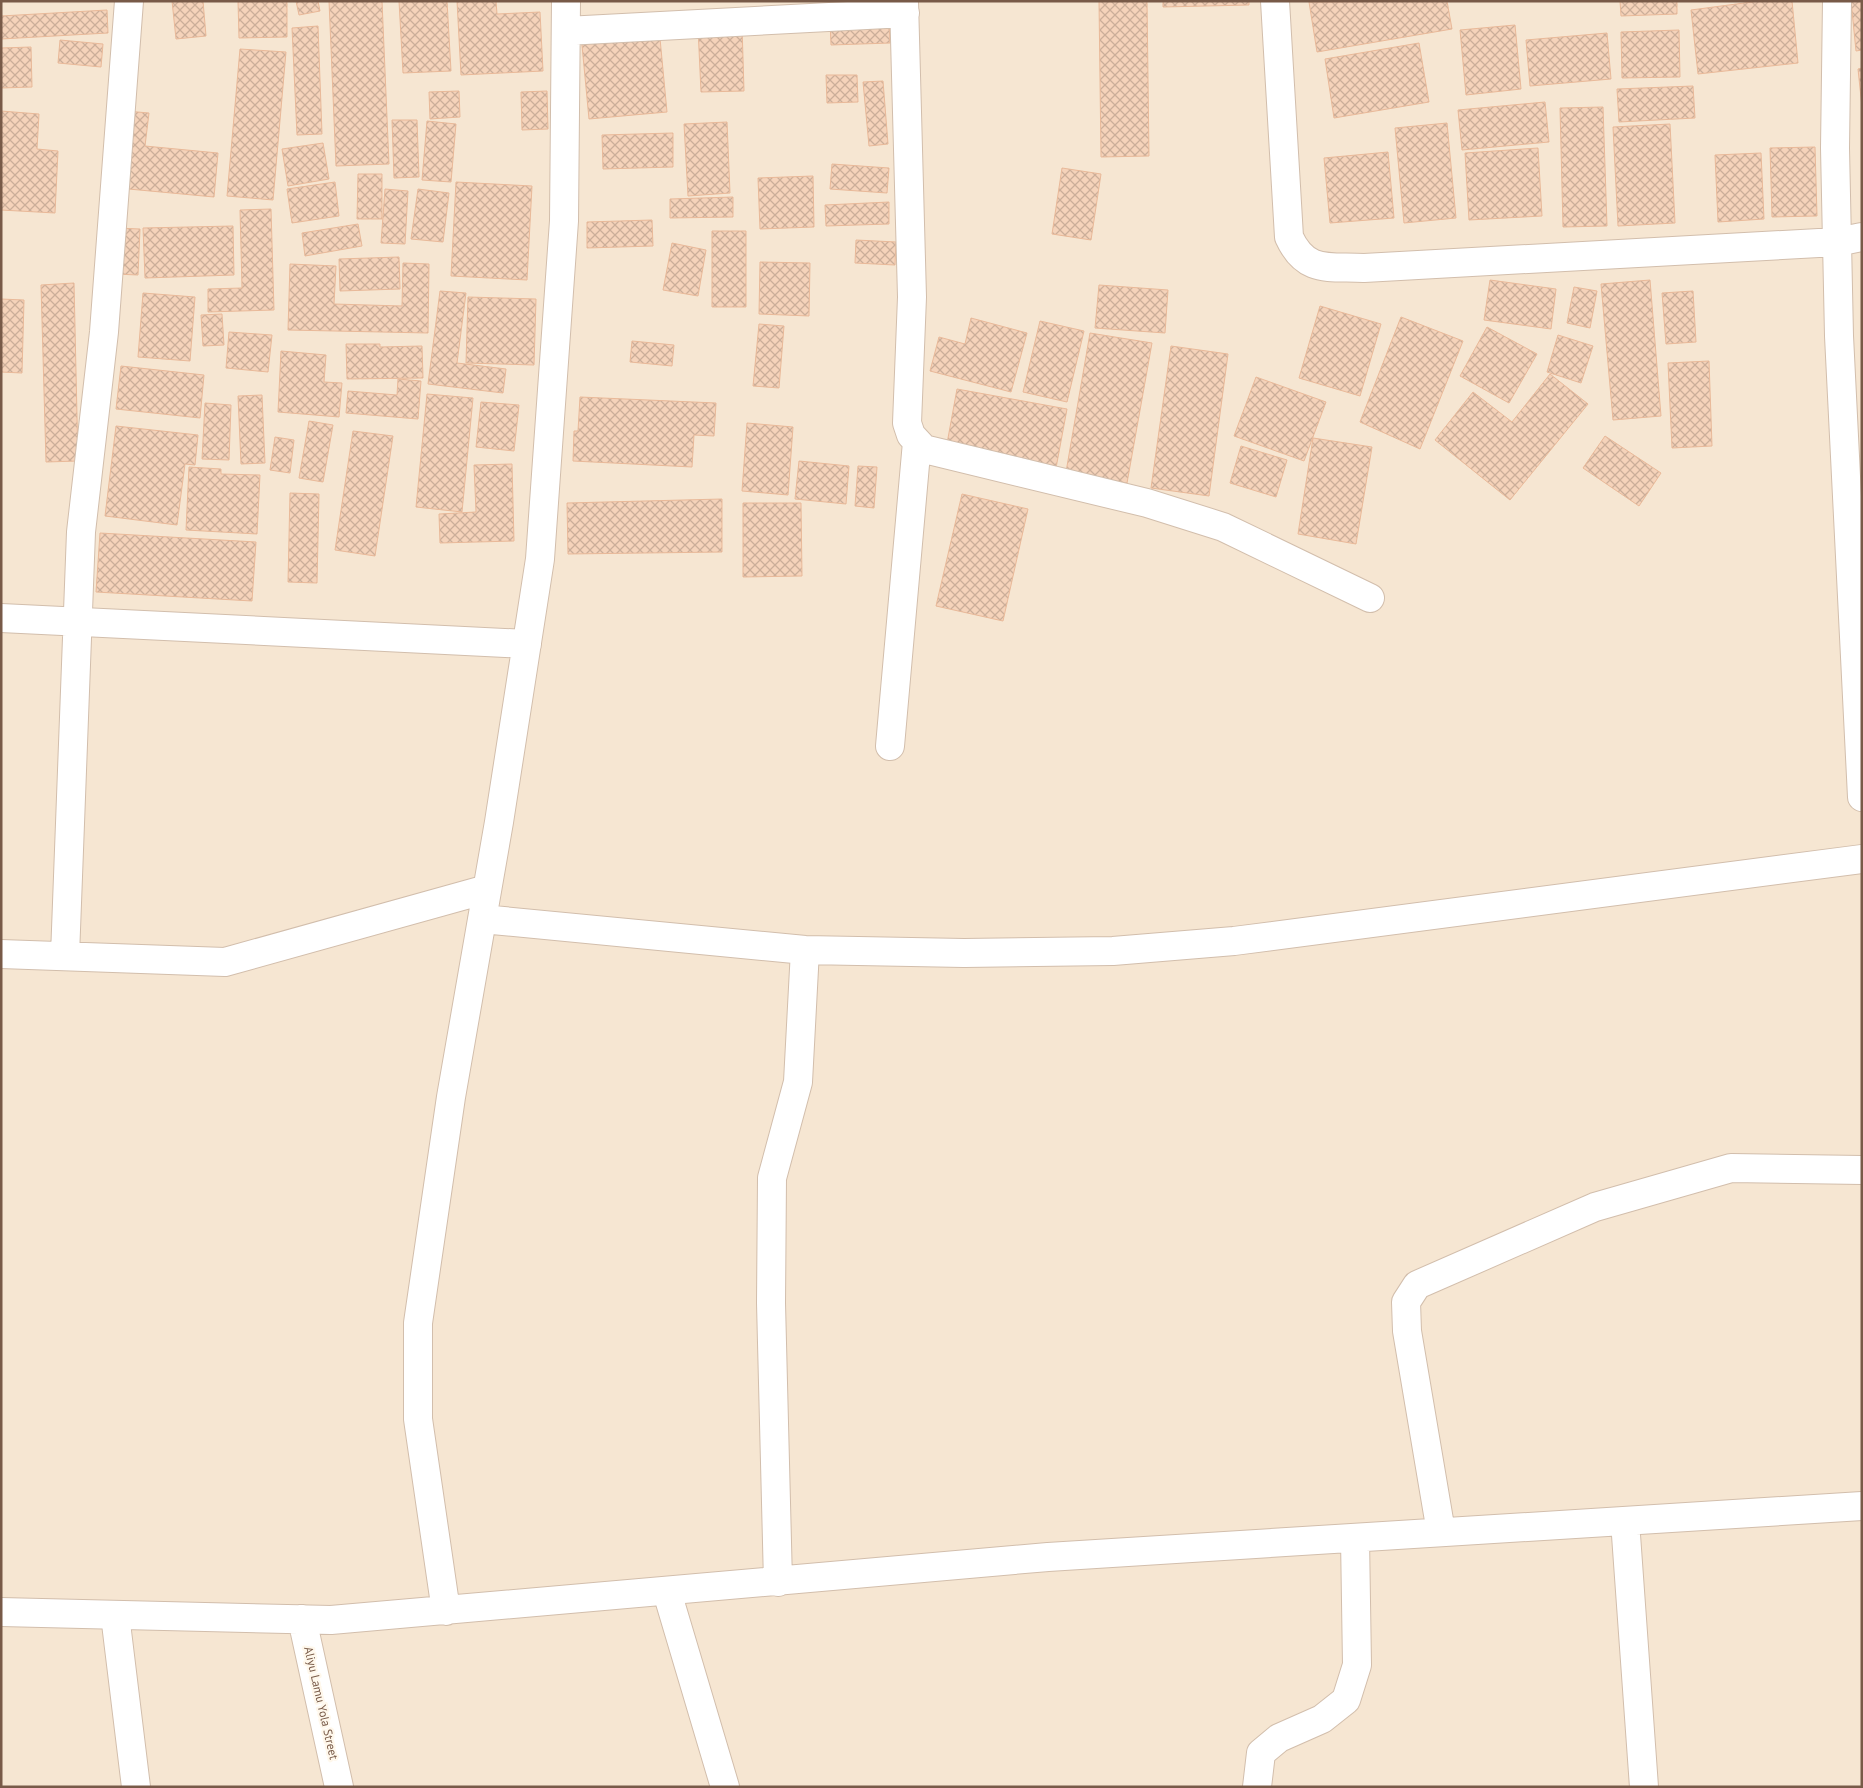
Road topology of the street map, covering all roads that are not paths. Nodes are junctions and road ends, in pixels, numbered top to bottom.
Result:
1 (129, 1) edge
2 (566, 1) edge
3 (1275, 1) edge
4 (1837, 1) edge
5 (905, 7) edge
6 (566, 30) junction
7 (1850, 240) edge
8 (917, 442) junction
9 (1370, 598) dead end
10 (1, 618) edge
11 (77, 622) junction
12 (527, 644) junction
13 (890, 746) dead end
14 (1862, 796) edge
15 (1862, 859) edge
16 (488, 889) junction
17 (482, 919) junction
18 (805, 950) junction
19 (1, 954) edge
20 (65, 956) junction
21 (1862, 1170) edge
22 (1862, 1506) edge
23 (1625, 1520) junction
24 (1442, 1532) junction
25 (1355, 1538) junction
26 (778, 1582) junction
27 (667, 1592) junction
28 (446, 1611) junction
29 (1, 1612) edge
30 (115, 1614) junction
31 (302, 1619) junction
32 (136, 1787) edge
33 (339, 1787) edge
34 (724, 1787) edge
35 (1257, 1787) edge
36 (1644, 1787) edge

1 - 11 street
2 - 6 street
3 - 7 street
4 - 7 street
5 - 6 street
5 - 8 street
6 - 12 street
7 - 14 street
8 - 9 street
8 - 13 street
10 - 11 street
11 - 12 street
11 - 20 street
12 - 16 street
15 - 18 street
16 - 17 street
16 - 20 street
17 - 18 street
17 - 28 street
18 - 26 street
19 - 20 street
21 - 24 street
22 - 23 street
23 - 24 street
23 - 36 street
24 - 25 street
25 - 26 street
25 - 35 street
26 - 27 street
27 - 28 street
27 - 34 street
28 - 31 street
29 - 30 street
30 - 31 street
30 - 32 street
31 - 33 street, Aliyu Lamu Yola Street

